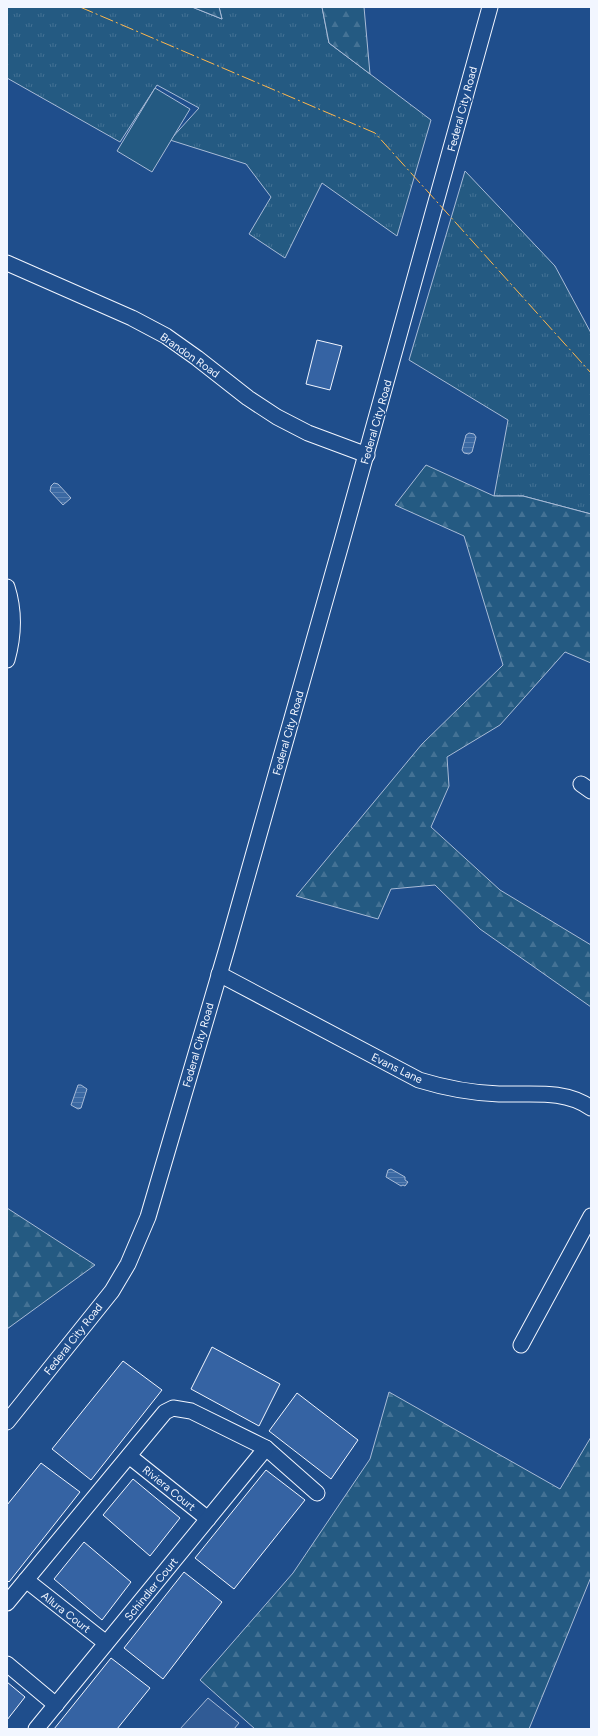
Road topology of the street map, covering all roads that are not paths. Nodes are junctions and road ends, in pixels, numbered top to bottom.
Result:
1 (490, 7) edge
2 (7, 263) edge
3 (367, 455) junction
4 (7, 587) edge
5 (7, 660) edge
6 (219, 974) junction
7 (591, 1108) edge
8 (591, 1216) edge
9 (522, 1345) dead end
10 (7, 1422) edge
11 (266, 1448) junction
12 (129, 1456) junction
13 (318, 1493) dead end
14 (208, 1519) junction
15 (26, 1580) junction
16 (7, 1603) edge
17 (106, 1644) junction
18 (7, 1664) edge
19 (56, 1705) junction
20 (36, 1729) edge

1 - 3 street, Federal City Road
2 - 3 street, Brandon Road
3 - 6 street, Federal City Road
4 - 5 street
6 - 7 street, Evans Lane
6 - 10 street, Federal City Road
8 - 9 street
11 - 12 street
11 - 13 street
11 - 14 street, Schindler Court
12 - 14 street, Riviera Court
12 - 15 street
14 - 17 street, Schindler Court
15 - 16 street
15 - 17 street, Allura Court
17 - 19 street, Schindler Court
18 - 19 street
19 - 20 street, Schindler Court

